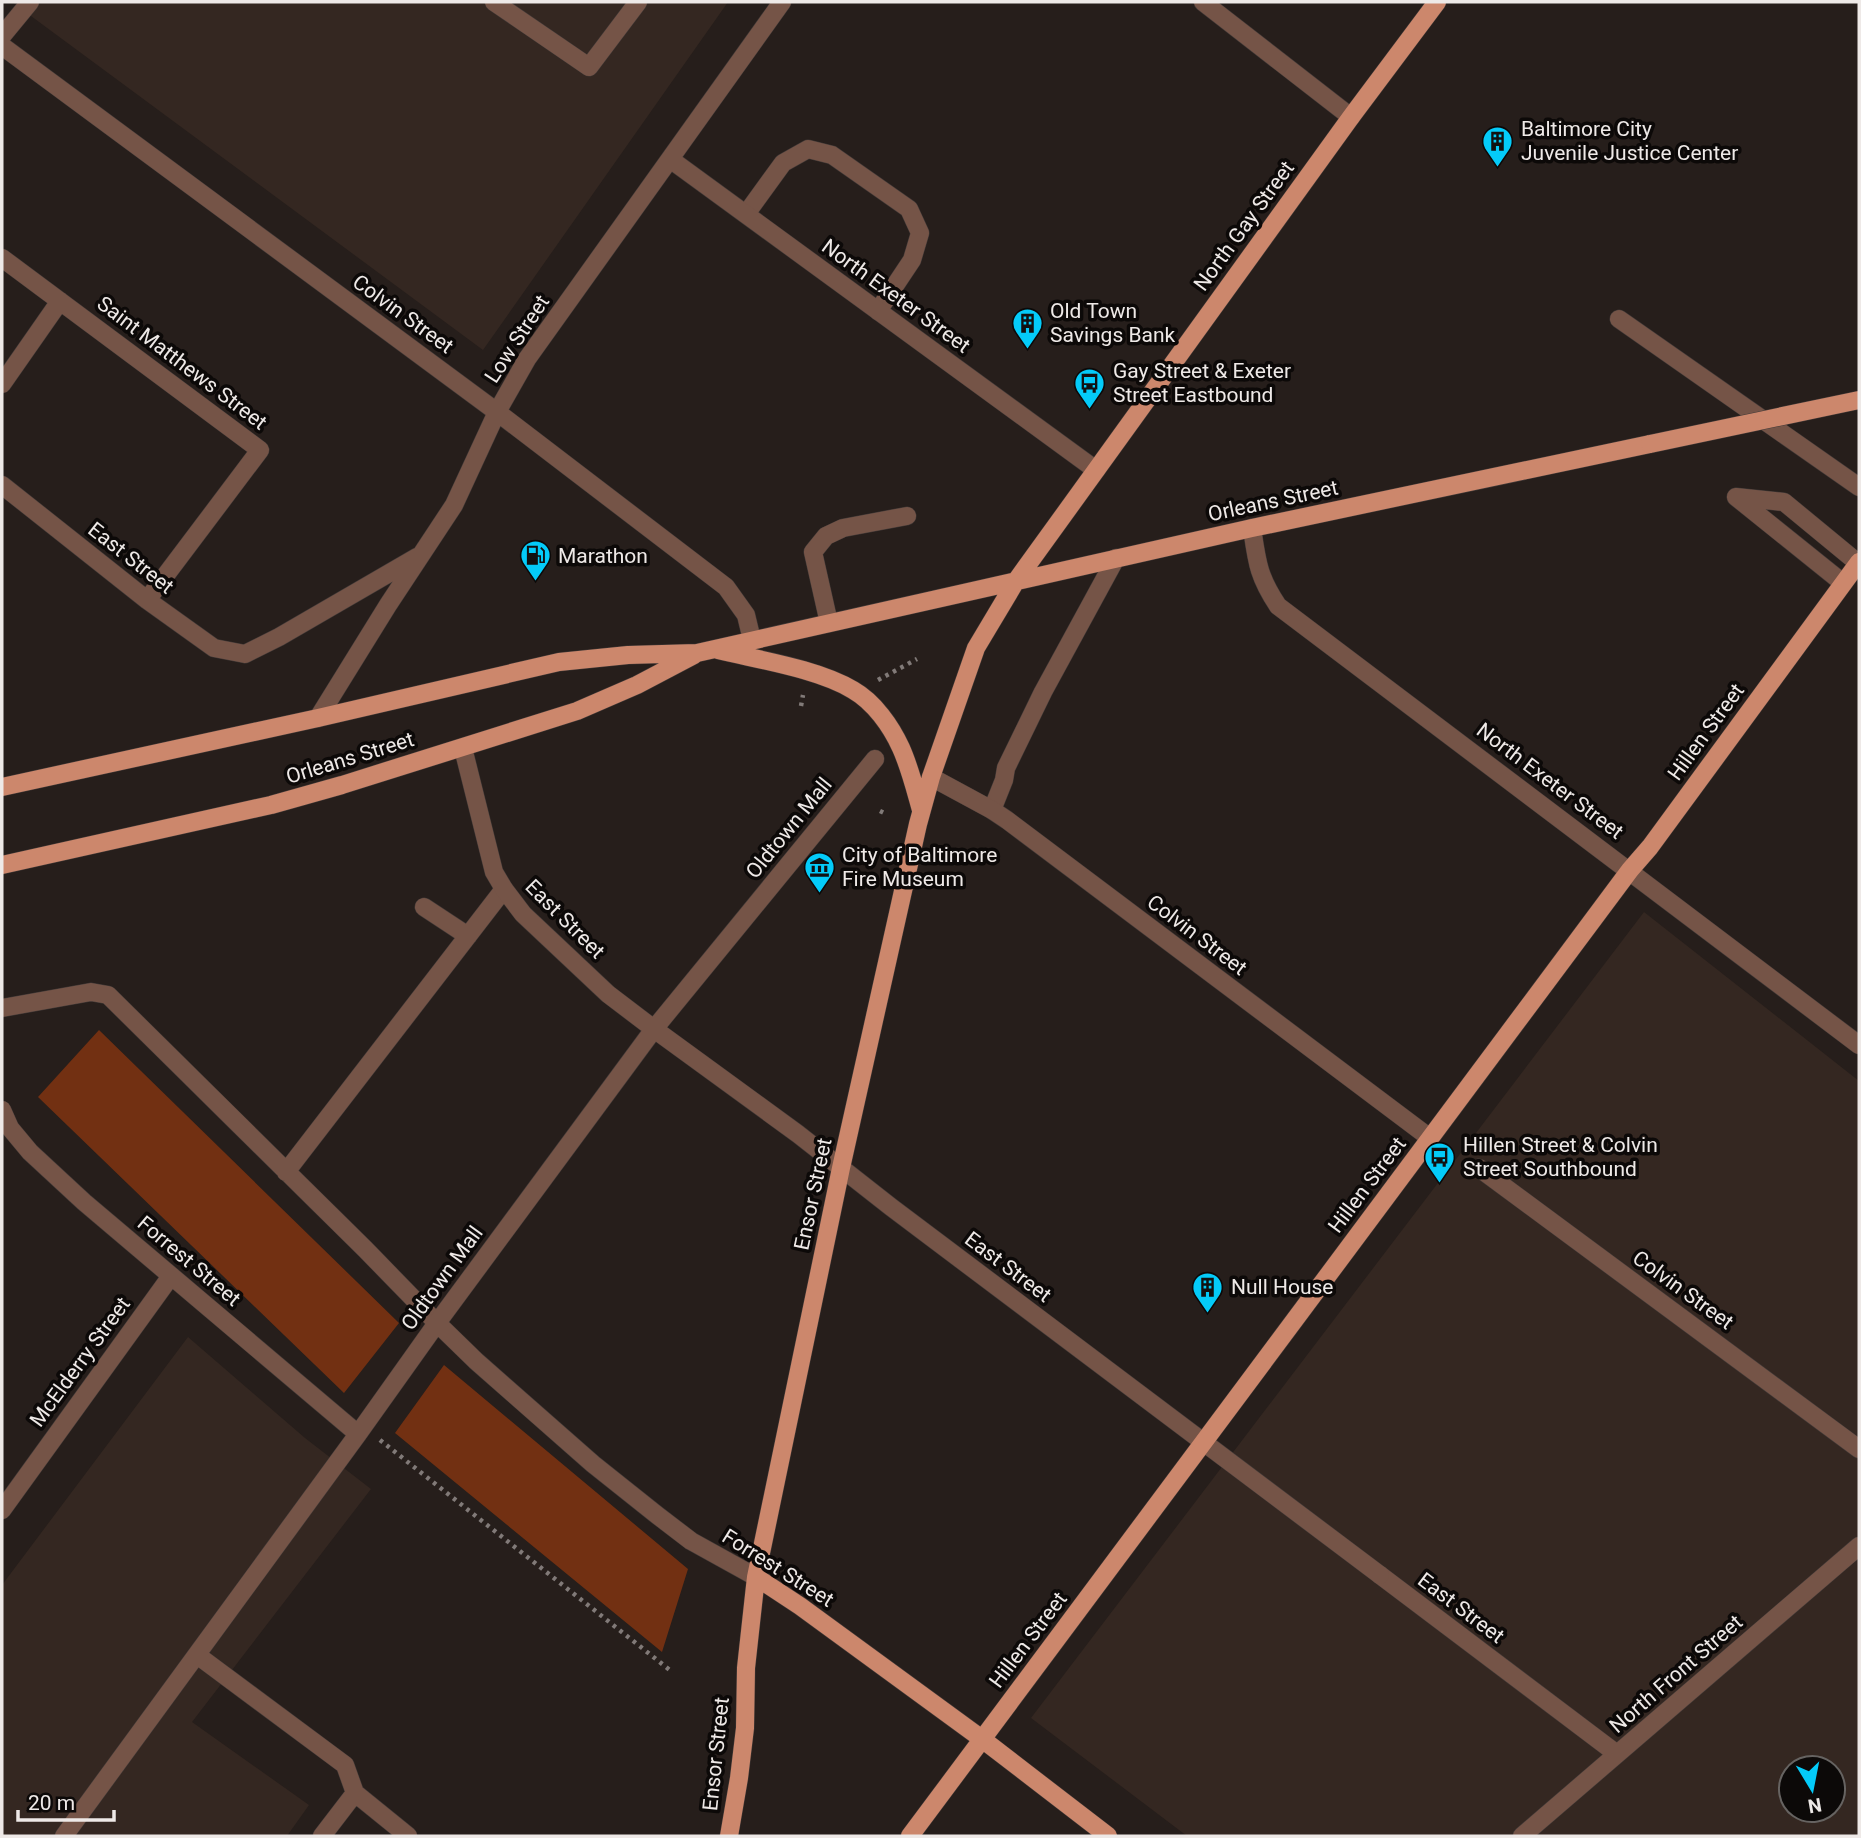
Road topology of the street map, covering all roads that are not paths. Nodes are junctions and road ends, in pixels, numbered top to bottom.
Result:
1 (30, 2) edge
2 (494, 2) edge
3 (638, 2) edge
4 (782, 2) edge
5 (1203, 2) edge
6 (1437, 2) edge
7 (2, 36) edge
8 (2, 46) edge
9 (1350, 117) junction
10 (670, 159) junction
11 (746, 214) junction
12 (2, 258) edge
13 (60, 301) junction
14 (878, 311) junction
15 (1619, 319) dead end
16 (2, 384) edge
17 (1859, 400) edge
18 (497, 412) junction
19 (1096, 470) junction
20 (2, 485) edge
21 (1859, 487) edge
22 (907, 516) dead end
23 (1252, 528) junction
24 (423, 554) junction
25 (1116, 558) junction
26 (1859, 562) edge
27 (1016, 580) junction
28 (1843, 583) junction
29 (147, 600) junction
30 (829, 623) junction
31 (752, 640) junction
32 (706, 651) junction
33 (318, 718) junction
34 (463, 748) junction
35 (875, 760) dead end
36 (932, 777) junction
37 (2, 787) edge
38 (992, 810) junction
39 (921, 812) junction
40 (2, 865) edge
41 (1630, 870) junction
42 (504, 889) junction
43 (424, 906) dead end
44 (468, 936) junction
45 (2, 1008) edge
46 (654, 1029) junction
47 (1859, 1045) edge
48 (2, 1110) edge
49 (1430, 1138) junction
50 (841, 1168) junction
51 (1479, 1168) dead end
52 (286, 1172) junction
53 (171, 1276) junction
54 (436, 1323) junction
55 (361, 1430) junction
56 (1204, 1442) junction
57 (1859, 1449) edge
58 (2, 1510) edge
59 (1859, 1546) edge
60 (756, 1577) junction
61 (197, 1655) junction
62 (982, 1740) junction
63 (1617, 1754) junction
64 (355, 1793) junction
65 (64, 1836) edge
66 (323, 1836) edge
67 (408, 1836) edge
68 (729, 1836) edge
69 (910, 1836) edge
70 (1108, 1836) edge
71 (1522, 1836) edge

1 - 7 street
2 - 3 street
4 - 10 street, Low Street
5 - 9 street
6 - 9 main road, North Gay Street
8 - 18 street, Colvin Street
9 - 19 main road, North Gay Street
10 - 11 street, North Exeter Street
10 - 18 street, Low Street
11 - 14 street, North Exeter Street
11 - 14 street
12 - 13 street, Saint Matthews Street
13 - 16 street
13 - 29 street, Saint Matthews Street
14 - 19 street, North Exeter Street
15 - 21 street
17 - 23 main road, Orleans Street, bridge
18 - 24 street, Low Street
18 - 31 street, Colvin Street
19 - 27 main road, North Gay Street
20 - 29 street, East Street
22 - 30 street
23 - 25 main road, Orleans Street
23 - 41 street, North Exeter Street
24 - 29 street, East Street
24 - 33 street, Low Street
25 - 27 main road, Orleans Street
25 - 38 street
26 - 28 main road, Hillen Street
26 - 28 street
27 - 30 main road, Orleans Street
27 - 36 main road, Ensor Street
28 - 41 main road, Hillen Street
30 - 31 main road, Orleans Street
31 - 32 main road, Orleans Street
32 - 33 main road, Orleans Street
32 - 34 main road, Orleans Street
32 - 39 main road
33 - 37 main road, Orleans Street
34 - 40 main road, Orleans Street
34 - 42 street, East Street
35 - 46 street, Oldtown Mall
36 - 38 street, Colvin Street
36 - 39 main road, Ensor Street
38 - 49 street, Colvin Street
39 - 50 main road, Ensor Street
41 - 47 street, North Exeter Street
41 - 49 main road, Hillen Street
42 - 44 street
42 - 46 street, East Street
43 - 44 street
44 - 52 street
45 - 52 street, Forrest Street
46 - 50 street, East Street
46 - 54 street, Oldtown Mall
48 - 53 street, Forrest Street
49 - 56 main road, Hillen Street
50 - 56 street, East Street
50 - 60 main road, Ensor Street
51 - 57 street, Colvin Street
52 - 54 street, Forrest Street
53 - 55 street, Forrest Street
53 - 58 street, McElderry Street
54 - 55 street, Oldtown Mall
54 - 60 street, Forrest Street
55 - 61 street, Oldtown Mall
56 - 62 main road, Hillen Street
56 - 63 street, East Street
59 - 63 street, North Front Street
60 - 62 main road, Forrest Street
60 - 68 main road, Ensor Street
61 - 64 street
61 - 65 street, Oldtown Mall
62 - 69 main road, Hillen Street
62 - 70 main road, Forrest Street
63 - 71 street, North Front Street
64 - 66 street
64 - 67 street

